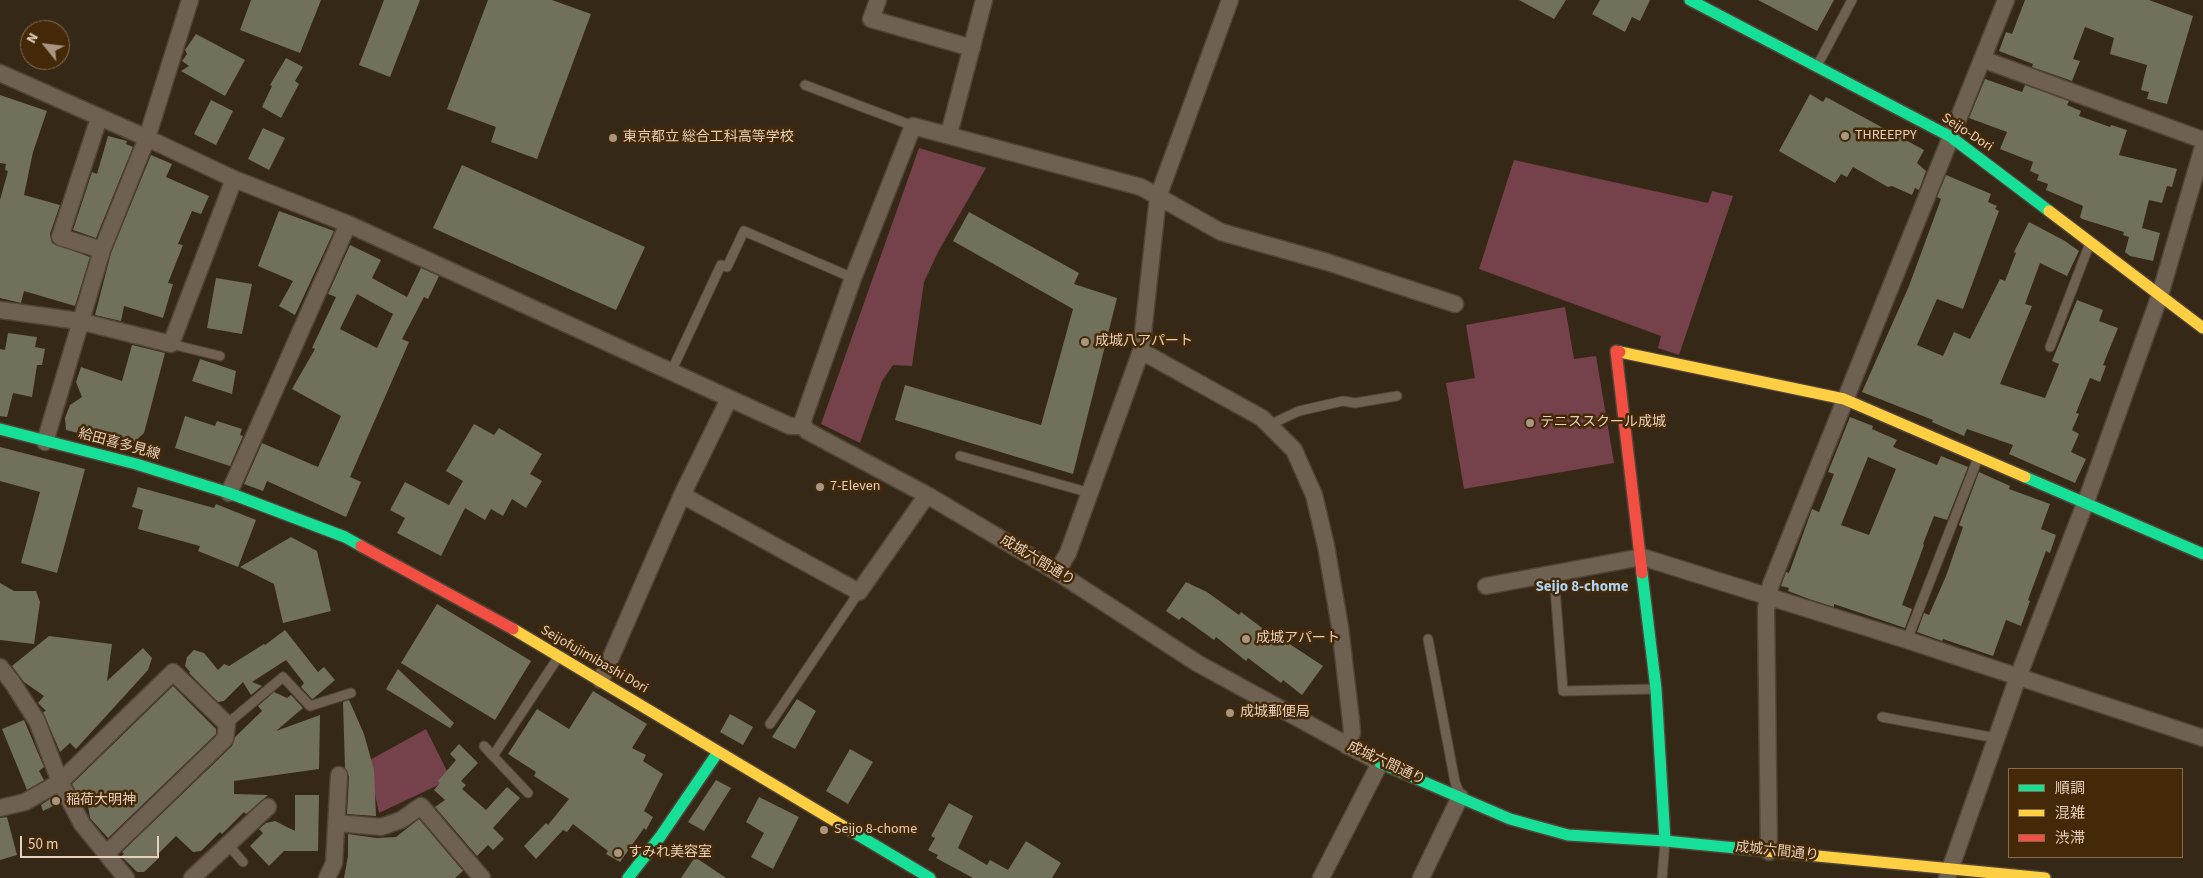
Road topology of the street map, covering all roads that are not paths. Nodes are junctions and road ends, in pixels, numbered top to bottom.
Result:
1 (190, 0) edge
2 (878, 0) edge
3 (984, 0) edge
4 (1230, 0) edge
5 (1690, 0) edge
6 (1852, 0) edge
7 (2006, 0) edge
8 (972, 48) junction
9 (1982, 59) junction
10 (1816, 67) junction
11 (0, 73) edge
12 (806, 85) dead end
13 (99, 118) junction
14 (913, 126) junction
15 (949, 134) junction
16 (1951, 137) junction
17 (147, 138) junction
18 (2203, 140) edge
19 (2203, 147) edge
20 (234, 178) junction
21 (1158, 197) junction
22 (348, 224) junction
23 (2091, 242) junction
24 (102, 250) junction
25 (853, 278) junction
26 (2160, 295) junction
27 (1455, 304) dead end
28 (0, 310) edge
29 (79, 321) junction
30 (2203, 328) edge
31 (171, 344) junction
32 (2050, 347) dead end
33 (1141, 351) junction
34 (220, 356) dead end
35 (671, 372) junction
36 (1397, 396) dead end
37 (729, 399) junction
38 (1844, 399) junction
39 (1269, 425) junction
40 (804, 426) junction
41 (0, 429) edge
42 (45, 442) junction
43 (960, 456) dead end
44 (1978, 456) junction
45 (229, 493) junction
46 (1090, 493) junction
47 (927, 495) junction
48 (682, 496) junction
49 (2085, 504) junction
50 (2203, 554) edge
51 (1642, 557) junction
52 (1057, 572) junction
53 (1554, 575) junction
54 (1486, 586) dead end
55 (859, 592) junction
56 (1768, 596) junction
57 (1428, 639) dead end
58 (1907, 640) junction
59 (559, 656) junction
60 (0, 667) edge
61 (2018, 677) junction
62 (601, 680) junction
63 (1656, 689) junction
64 (351, 693) dead end
65 (1882, 717) dead end
66 (226, 724) junction
67 (770, 724) dead end
68 (1996, 738) junction
69 (2203, 738) edge
70 (484, 746) dead end
71 (1347, 746) junction
72 (718, 752) junction
73 (493, 756) junction
74 (1380, 762) junction
75 (339, 775) dead end
76 (60, 782) junction
77 (528, 793) dead end
78 (1460, 797) junction
79 (0, 808) edge
80 (268, 808) dead end
81 (337, 823) junction
82 (1665, 841) junction
83 (229, 846) junction
84 (1769, 852) junction
85 (107, 853) junction
86 (243, 862) dead end
87 (1948, 874) edge
88 (928, 877) edge
89 (126, 878) edge
90 (192, 878) edge
91 (327, 878) edge
92 (482, 878) edge
93 (628, 878) edge
94 (1321, 878) edge
95 (1421, 878) edge
96 (1662, 878) edge
97 (2045, 878) edge

1 - 17 street
2 - 8 street
3 - 8 street
4 - 21 street
5 - 10 street, Seijo-Dori
6 - 10 lane
7 - 9 street
8 - 15 street
9 - 16 street
9 - 18 street
10 - 16 street, Seijo-Dori
11 - 13 street
12 - 14 lane
13 - 17 street
13 - 24 street
14 - 15 street
14 - 25 street
15 - 21 street
16 - 23 street, Seijo-Dori
16 - 38 street
17 - 20 street
17 - 24 street
19 - 26 street
20 - 22 street
20 - 31 street
21 - 27 street
21 - 33 street
22 - 35 street
22 - 45 street
23 - 26 street, Seijo-Dori
23 - 32 lane
24 - 29 street
25 - 35 lane
25 - 40 street
26 - 30 street, Seijo-Dori
26 - 49 street
28 - 29 street
29 - 31 street
29 - 42 street
31 - 34 lane
33 - 39 street
33 - 46 street
35 - 37 street
36 - 39 lane
37 - 40 street
37 - 48 street
38 - 44 street
38 - 51 street
38 - 56 street
39 - 71 street
40 - 47 street, 成城六間通り
41 - 42 street, 給田喜多見線
42 - 45 street, 給田喜多見線
43 - 46 lane
44 - 49 street
44 - 58 lane
45 - 59 street, Seijofujimibashi Dori
46 - 52 street
47 - 52 street, 成城六間通り
47 - 55 street
48 - 55 street
48 - 62 street
49 - 50 street
49 - 61 street
51 - 53 street
51 - 56 street
51 - 63 street
52 - 71 street, 成城六間通り
53 - 54 street
53 - 63 lane
55 - 67 lane
56 - 58 street
56 - 84 street
57 - 78 lane
58 - 61 street
59 - 62 street, Seijofujimibashi Dori
59 - 73 lane
60 - 76 street
61 - 68 street
61 - 69 street
62 - 72 street, Seijofujimibashi Dori
63 - 82 street
64 - 66 lane
65 - 68 lane
66 - 76 street
66 - 85 street
68 - 87 street
70 - 73 lane
71 - 74 street, 成城六間通り
72 - 88 street, Seijofujimibashi Dori
72 - 93 street
73 - 77 lane
74 - 78 street, 成城六間通り
74 - 94 street
75 - 81 street
76 - 79 street
76 - 85 street
78 - 82 street, 成城六間通り
78 - 95 street
80 - 83 street
81 - 91 street
81 - 92 street
82 - 84 street, 成城六間通り
82 - 96 lane
83 - 86 lane
83 - 90 street
84 - 87 street, 成城六間通り
85 - 89 street
87 - 97 street, 成城六間通り

